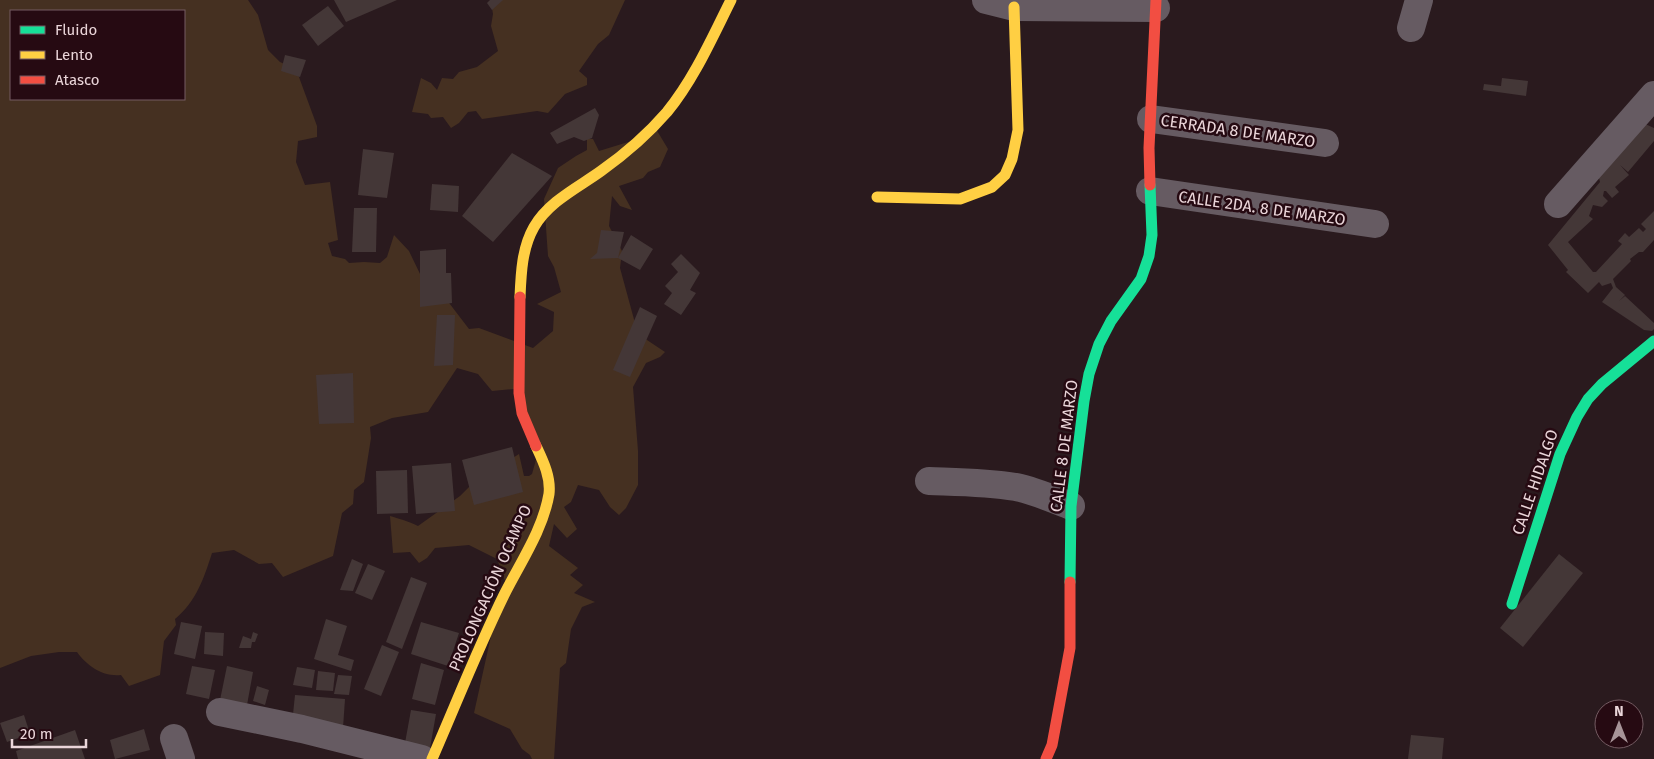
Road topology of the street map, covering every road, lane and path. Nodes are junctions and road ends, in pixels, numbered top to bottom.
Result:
1 (731, 0) edge
2 (986, 0) edge
3 (1419, 0) edge
4 (1156, 4) edge
5 (1014, 7) junction
6 (1411, 28) dead end
7 (1654, 95) edge
8 (1151, 119) junction
9 (1325, 143) dead end
10 (1150, 192) junction
11 (877, 197) dead end
12 (1558, 204) dead end
13 (1375, 224) dead end
14 (1654, 342) edge
15 (929, 481) dead end
16 (1071, 506) junction
17 (1512, 604) dead end
18 (220, 712) dead end
19 (422, 759) edge
20 (432, 759) edge
21 (1046, 759) edge

1 - 20 street, PROLONGACIÓN OCAMPO
2 - 5 street
3 - 6 street
4 - 5 street
4 - 8 street, CALLE 8 DE MARZO
5 - 11 street
7 - 12 street
8 - 9 street, CERRADA 8 DE MARZO
8 - 10 street, CALLE 8 DE MARZO
10 - 13 street, CALLE 2DA. 8 DE MARZO
10 - 16 street, CALLE 8 DE MARZO
14 - 17 street, CALLE HIDALGO
15 - 16 street
16 - 21 street, CALLE 8 DE MARZO
18 - 19 street

